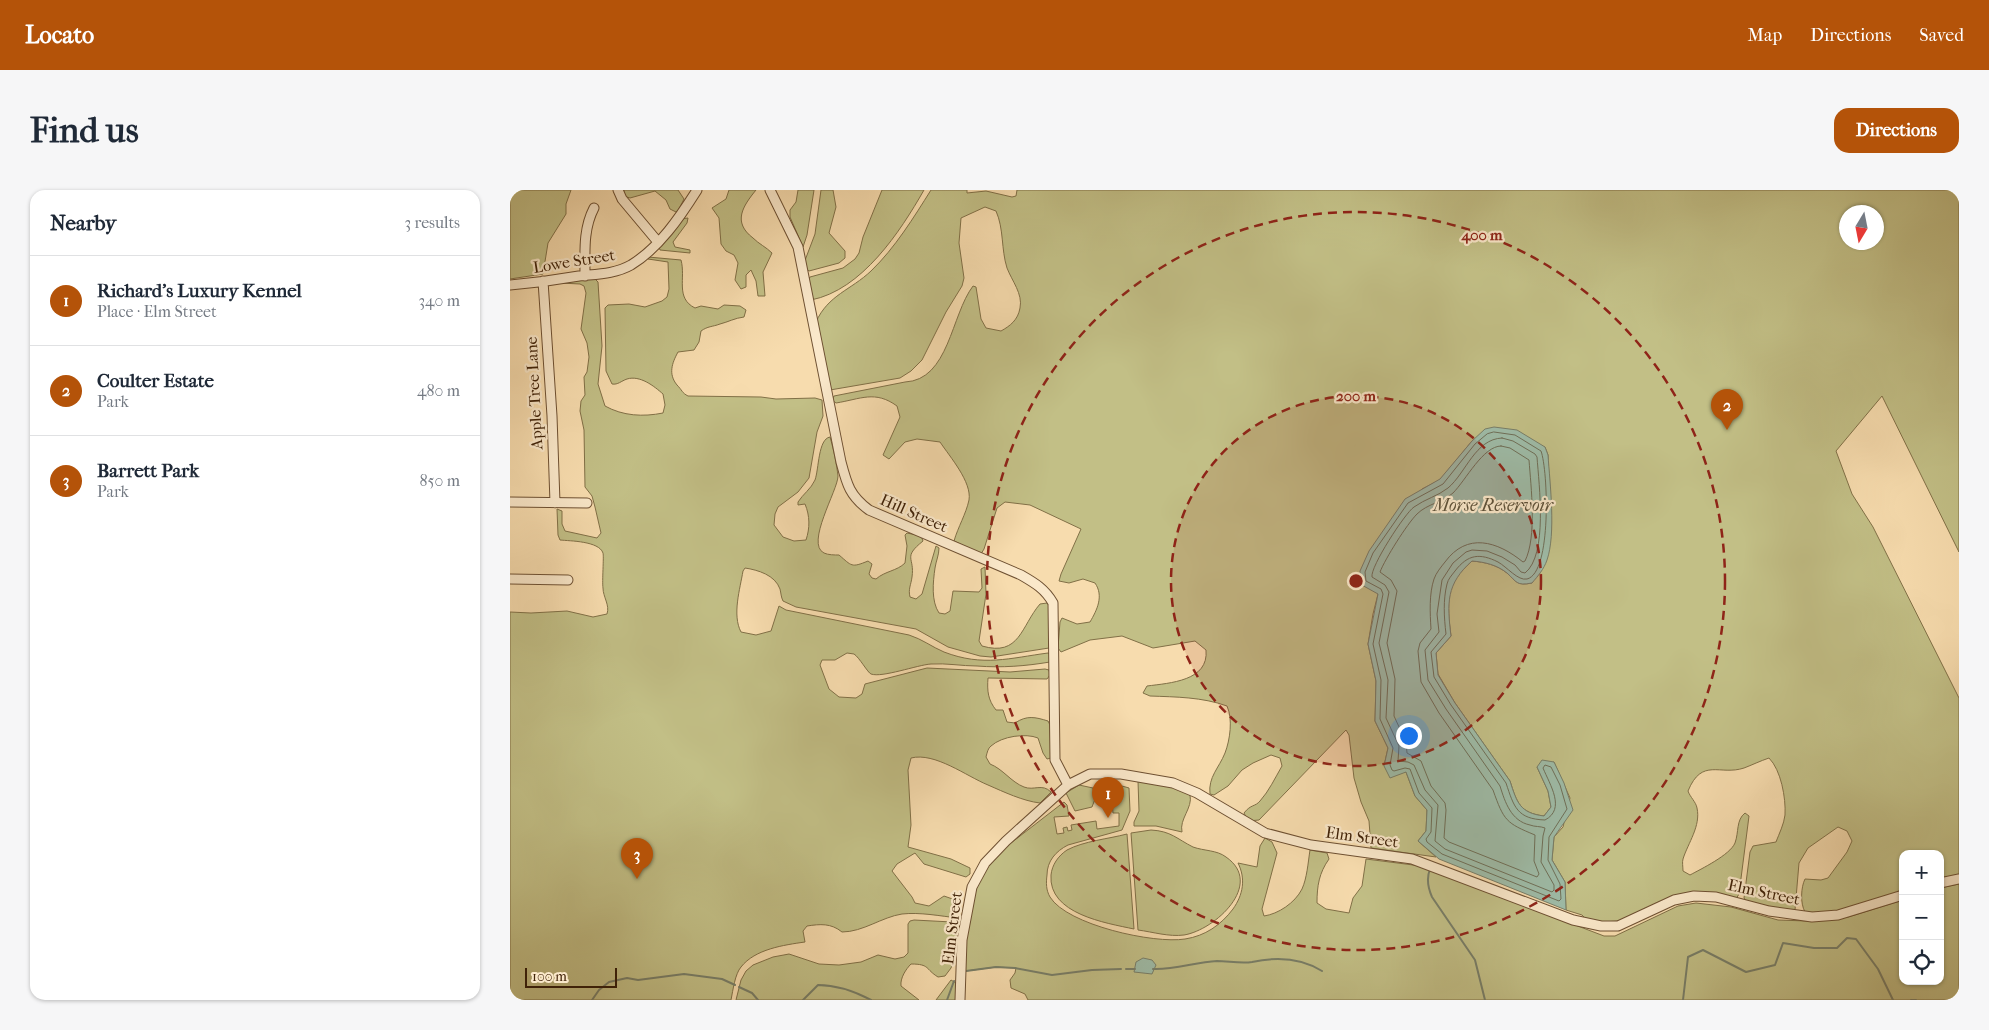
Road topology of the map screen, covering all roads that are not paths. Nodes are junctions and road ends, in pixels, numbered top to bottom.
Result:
1 (618, 190) edge
2 (697, 190) edge
3 (770, 190) edge
4 (594, 208) dead end
5 (658, 242) junction
6 (585, 276) junction
7 (543, 282) junction
8 (510, 285) edge
9 (510, 502) edge
10 (555, 503) junction
11 (587, 503) dead end
12 (510, 579) edge
13 (568, 580) dead end
14 (1068, 785) junction
15 (1959, 879) edge
16 (1944, 882) edge
17 (1899, 896) edge
18 (960, 1000) edge

1 - 5 street
2 - 5 street, Lowe Street
3 - 14 street, Hill Street
4 - 6 street
5 - 6 street, Lowe Street
6 - 7 street, Lowe Street
7 - 8 street, Lowe Street
7 - 10 street, Apple Tree Lane
9 - 10 street
10 - 11 street
12 - 13 street
14 - 17 street, Elm Street
14 - 18 street, Elm Street
15 - 16 street

